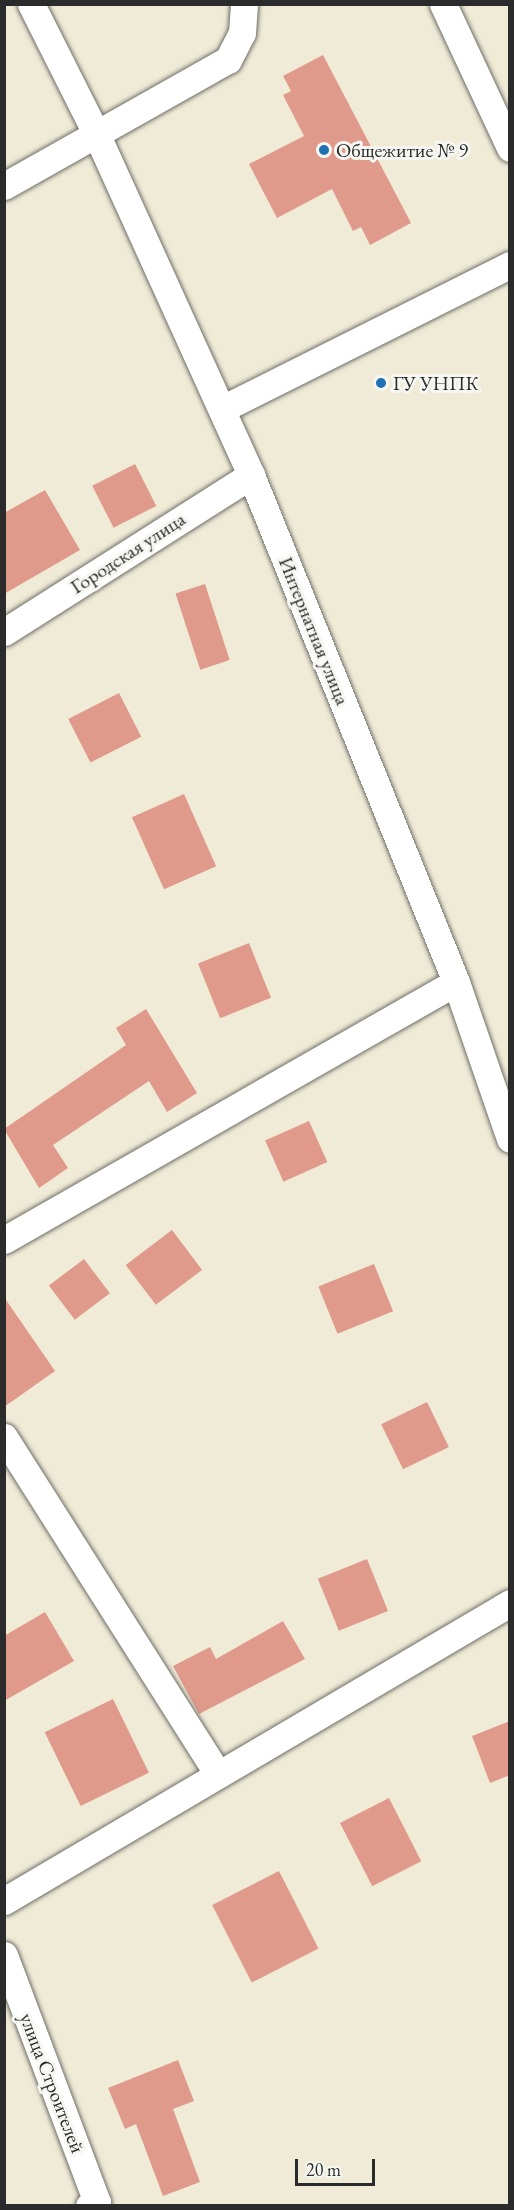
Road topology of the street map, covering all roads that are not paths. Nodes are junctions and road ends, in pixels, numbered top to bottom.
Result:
1 (31, 4) edge
2 (244, 4) edge
3 (443, 4) edge
4 (96, 133) junction
5 (510, 148) edge
6 (4, 186) edge
7 (510, 265) edge
8 (222, 410) junction
9 (251, 474) junction
10 (4, 632) edge
11 (456, 982) junction
12 (510, 1138) edge
13 (4, 1240) edge
14 (4, 1437) edge
15 (510, 1603) edge
16 (217, 1772) junction
17 (4, 1901) edge
18 (4, 1956) edge
19 (89, 2205) edge

1 - 4 street, Интернатная улица
2 - 4 street
3 - 5 street
4 - 6 street
4 - 8 street, Интернатная улица
7 - 8 street
8 - 9 street, Интернатная улица
9 - 10 street, Городская улица
9 - 11 street, Интернатная улица
11 - 12 street, Интернатная улица
11 - 13 street
14 - 16 street
15 - 16 street
16 - 17 street
18 - 19 street, улица Строителей

